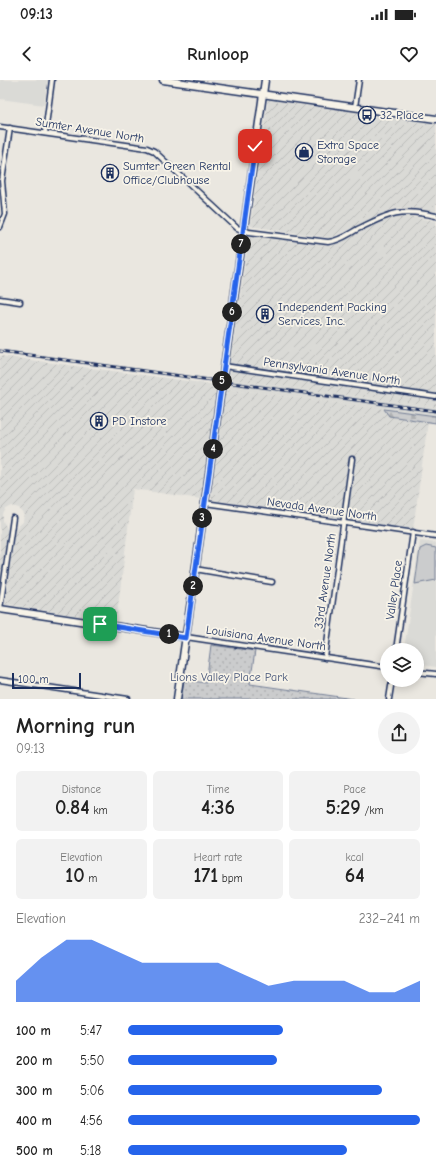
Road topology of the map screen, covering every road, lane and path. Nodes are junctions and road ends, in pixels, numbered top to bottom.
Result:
1 (52, 80) edge
2 (163, 80) edge
3 (265, 80) edge
4 (359, 80) edge
5 (263, 94) junction
6 (355, 107) junction
7 (436, 119) edge
8 (0, 127) edge
9 (10, 128) junction
10 (45, 133) junction
11 (436, 216) edge
12 (0, 227) edge
13 (243, 230) junction
14 (0, 299) edge
15 (20, 302) dead end
16 (224, 366) junction
17 (436, 397) edge
18 (352, 459) dead end
19 (205, 503) junction
20 (13, 518) dead end
21 (343, 523) junction
22 (413, 532) junction
23 (436, 536) edge
24 (195, 569) junction
25 (272, 582) dead end
26 (0, 609) edge
27 (186, 638) junction
28 (397, 643) edge
29 (325, 658) junction
30 (380, 666) edge
31 (424, 673) edge
32 (436, 674) edge
33 (0, 680) edge
34 (391, 687) edge
35 (128, 699) edge
36 (178, 699) edge
37 (389, 699) edge

1 - 10 street
2 - 5 street
3 - 5 street
4 - 6 street
5 - 6 street
5 - 13 street
6 - 7 street
8 - 9 street, Sumter Avenue North
9 - 10 street, Sumter Avenue North
9 - 12 street
10 - 13 street, Sumter Avenue North
11 - 13 street
13 - 16 street
14 - 15 street
16 - 17 street, Pennsylvania Avenue North
16 - 19 street
18 - 21 street, 33rd Avenue North
19 - 21 street, Nevada Avenue North
19 - 24 street
20 - 26 street
21 - 22 street, Nevada Avenue North
21 - 29 street, 33rd Avenue North
22 - 23 street, Nevada Avenue North
22 - 28 street, Valley Place
24 - 25 street
24 - 27 street
26 - 27 street, Louisiana Avenue North
27 - 29 street, Louisiana Avenue North
27 - 36 street
29 - 30 street, Louisiana Avenue North
31 - 32 street
33 - 35 street
34 - 37 street

